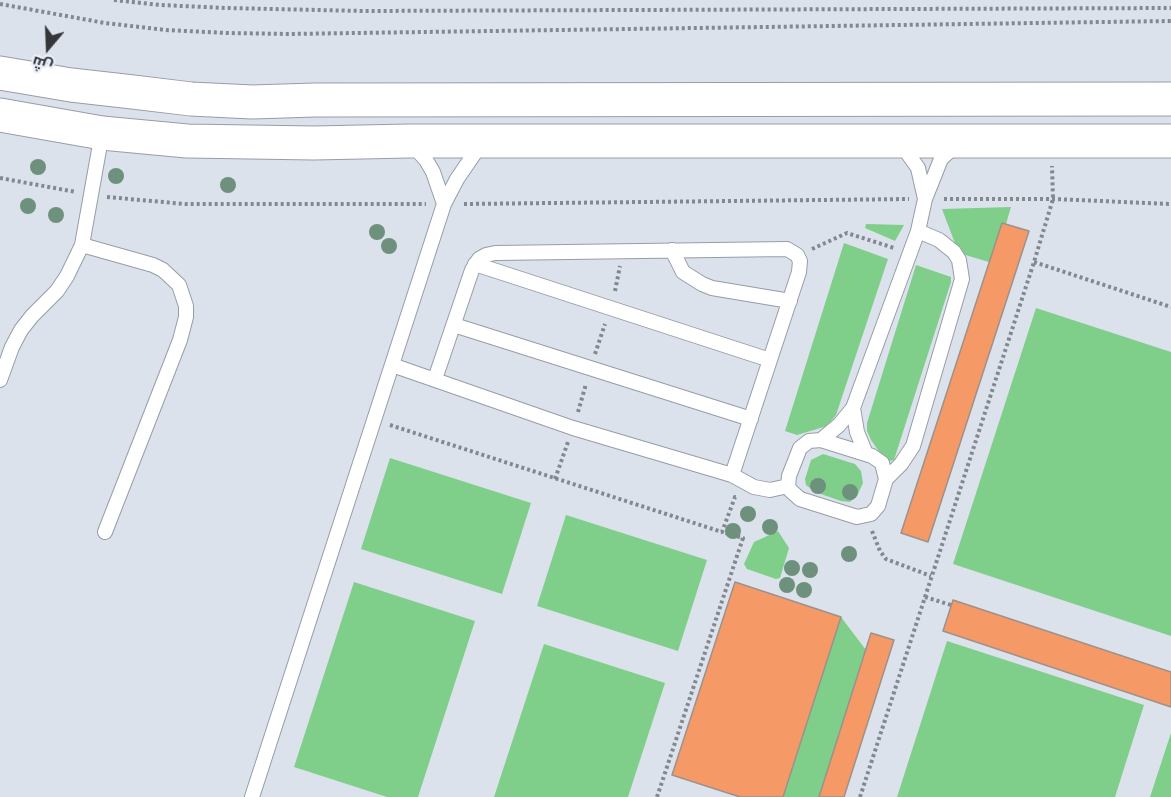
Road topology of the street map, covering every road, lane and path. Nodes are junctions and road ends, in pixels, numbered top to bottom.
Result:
1 (114, 0) edge
2 (0, 4) edge
3 (1171, 8) edge
4 (1171, 21) edge
5 (0, 73) edge
6 (1171, 99) edge
7 (0, 115) edge
8 (102, 133) junction
9 (409, 141) junction
10 (484, 141) junction
11 (899, 141) junction
12 (961, 141) junction
13 (1052, 141) junction
14 (1171, 141) edge
15 (0, 177) edge
16 (92, 195) junction
17 (926, 199) junction
18 (1053, 199) junction
19 (444, 204) junction
20 (1171, 204) edge
21 (918, 231) junction
22 (82, 244) junction
23 (672, 250) junction
24 (910, 253) junction
25 (797, 255) junction
26 (1034, 262) junction
27 (475, 264) junction
28 (790, 300) junction
29 (1171, 307) edge
30 (454, 325) junction
31 (770, 360) junction
32 (392, 365) junction
33 (435, 379) junction
34 (0, 380) edge
35 (853, 408) junction
36 (751, 419) junction
37 (375, 420) junction
38 (821, 440) junction
39 (866, 454) junction
40 (732, 475) junction
41 (886, 479) junction
42 (789, 486) junction
43 (754, 487) junction
44 (867, 516) junction
45 (105, 532) dead end
46 (722, 532) junction
47 (932, 576) junction
48 (925, 597) junction
49 (951, 605) dead end
50 (252, 797) edge
51 (657, 797) edge
52 (860, 797) edge

1 - 3 path
2 - 4 path
5 - 6 main road
7 - 8 main road
8 - 9 main road
8 - 16 lane
9 - 10 main road
9 - 19 lane
10 - 11 main road
10 - 19 lane
11 - 12 main road
11 - 17 lane
12 - 13 main road
12 - 17 lane
13 - 14 main road
13 - 18 path
15 - 16 path
16 - 19 path
16 - 22 lane
17 - 18 path
17 - 19 path
17 - 21 lane
18 - 20 path
18 - 26 path
19 - 32 lane
21 - 24 lane
21 - 41 lane
22 - 34 lane
22 - 45 lane
23 - 25 lane
23 - 27 lane
23 - 28 lane
24 - 25 path
24 - 35 lane
25 - 28 lane
26 - 29 path
26 - 47 path
27 - 30 lane
27 - 31 lane
28 - 31 lane
30 - 33 lane
30 - 36 lane
31 - 36 lane
32 - 33 lane
32 - 37 lane
33 - 40 lane
35 - 38 lane
35 - 39 lane
36 - 40 lane
37 - 46 path
37 - 50 lane
38 - 39 lane
38 - 42 lane
39 - 41 lane
40 - 43 lane
41 - 44 lane
42 - 43 lane
42 - 44 lane
43 - 46 path
44 - 47 path
46 - 51 path
47 - 48 path
48 - 49 path
48 - 52 path

